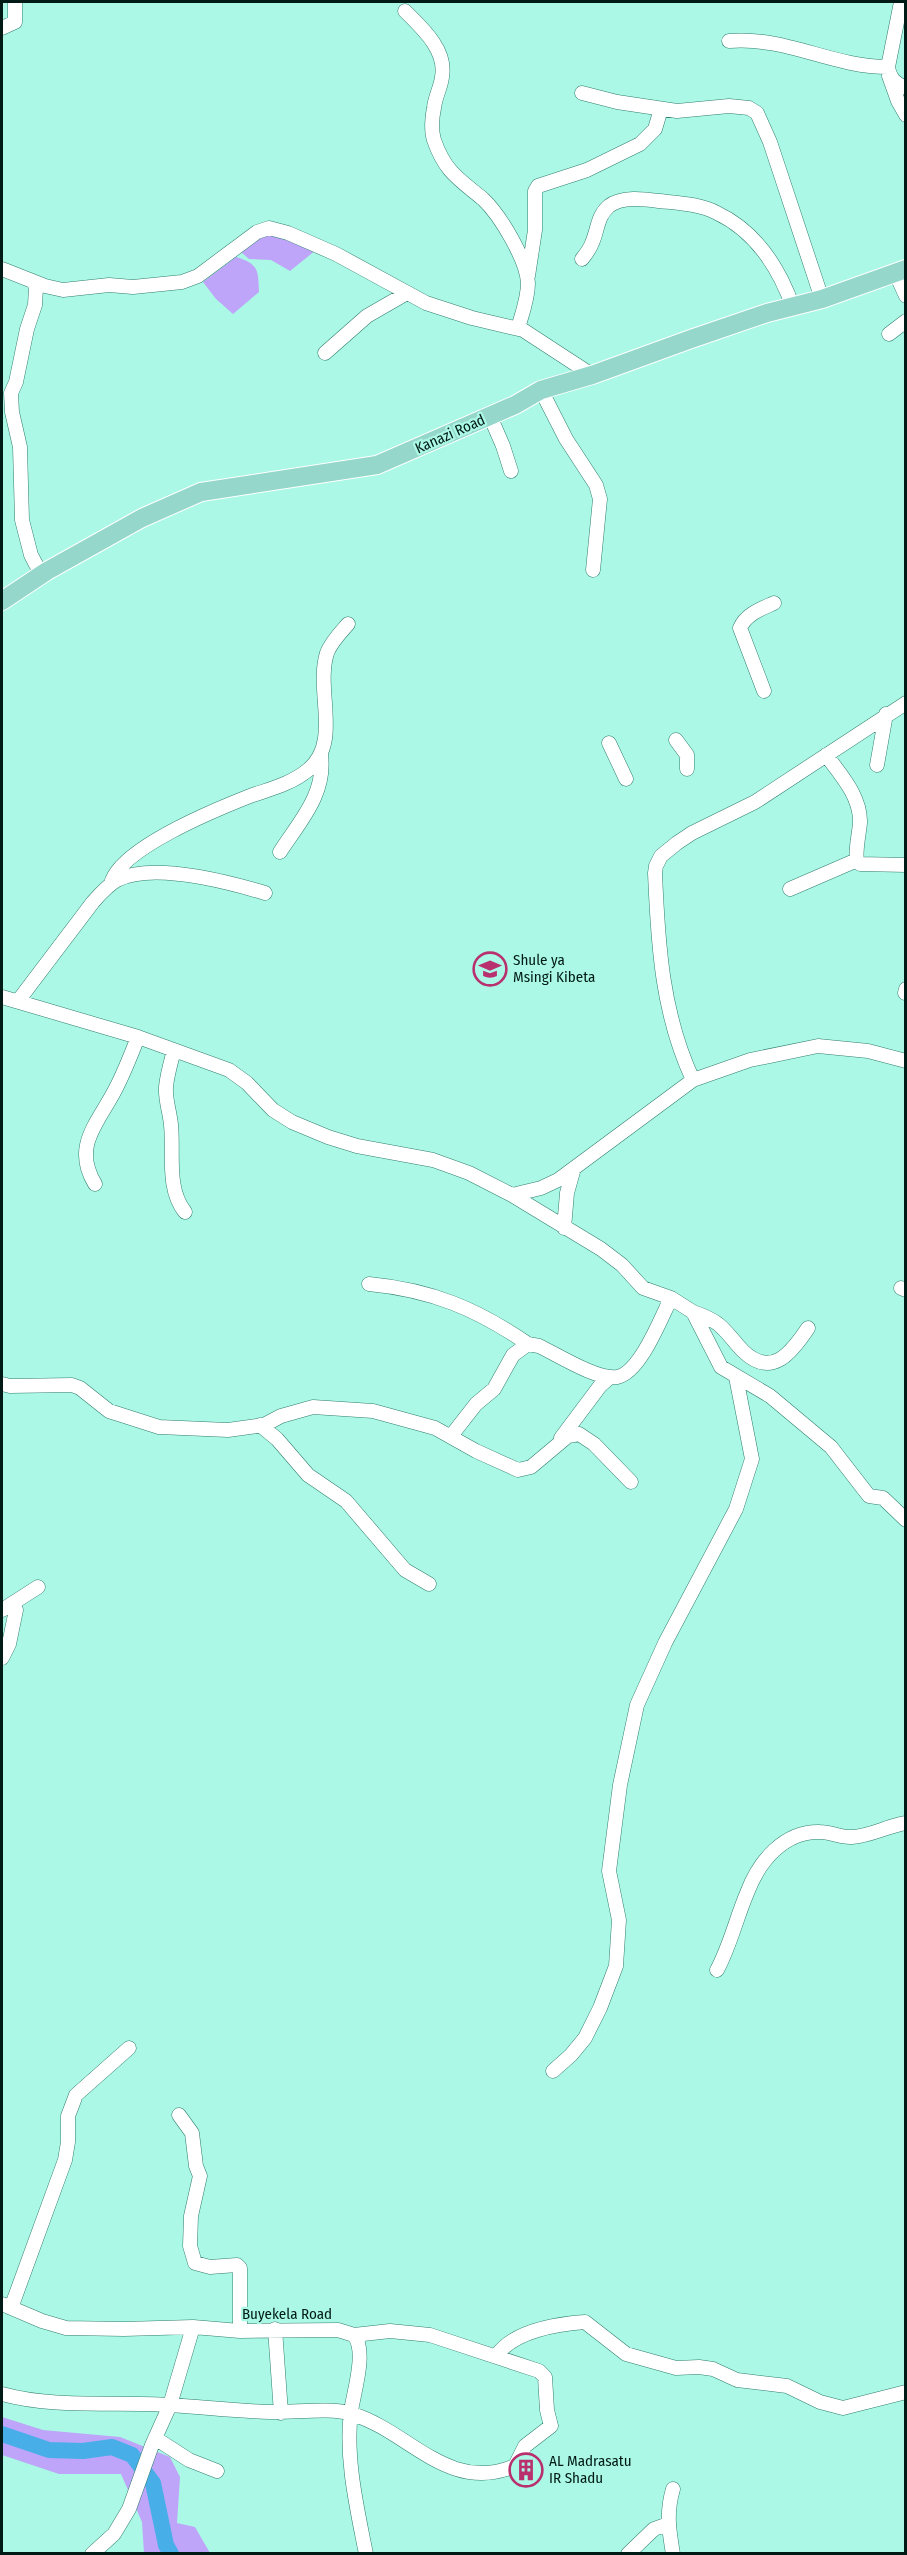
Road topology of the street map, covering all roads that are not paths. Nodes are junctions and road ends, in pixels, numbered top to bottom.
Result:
1 (15, 2) edge
2 (901, 2) edge
3 (405, 11) dead end
4 (2, 28) edge
5 (729, 41) dead end
6 (888, 72) junction
7 (906, 88) edge
8 (582, 93) dead end
9 (661, 110) junction
10 (906, 115) edge
11 (582, 259) dead end
12 (2, 269) edge
13 (900, 271) edge
14 (527, 278) junction
15 (34, 282) junction
16 (407, 293) junction
17 (906, 296) edge
18 (822, 299) junction
19 (793, 308) junction
20 (906, 321) edge
21 (518, 328) junction
22 (889, 334) dead end
23 (325, 353) dead end
24 (592, 375) junction
25 (541, 390) junction
26 (490, 416) junction
27 (511, 471) dead end
28 (593, 570) dead end
29 (42, 576) junction
30 (2, 601) edge
31 (774, 603) dead end
32 (348, 624) dead end
33 (764, 691) dead end
34 (906, 703) edge
35 (886, 714) junction
36 (676, 740) dead end
37 (609, 743) dead end
38 (321, 755) junction
39 (826, 755) junction
40 (878, 765) dead end
41 (687, 769) dead end
42 (626, 779) dead end
43 (280, 852) dead end
44 (857, 860) junction
45 (906, 865) edge
46 (111, 885) junction
47 (790, 889) dead end
48 (265, 893) dead end
49 (906, 989) edge
50 (905, 993) edge
51 (2, 997) edge
52 (18, 1001) junction
53 (138, 1038) junction
54 (174, 1050) junction
55 (906, 1061) edge
56 (693, 1080) junction
57 (574, 1168) junction
58 (95, 1184) dead end
59 (512, 1195) junction
60 (185, 1212) dead end
61 (564, 1228) junction
62 (369, 1284) dead end
63 (671, 1298) junction
64 (693, 1312) junction
65 (808, 1328) dead end
66 (528, 1344) junction
67 (610, 1377) junction
68 (736, 1377) junction
69 (2, 1384) edge
70 (260, 1425) junction
71 (451, 1436) junction
72 (555, 1445) junction
73 (631, 1482) dead end
74 (906, 1521) edge
75 (429, 1584) dead end
76 (38, 1587) dead end
77 (7, 1607) edge
78 (2, 1658) edge
79 (906, 1823) edge
80 (717, 1970) dead end
81 (129, 2048) dead end
82 (553, 2071) dead end
83 (179, 2115) dead end
84 (6, 2306) edge
85 (193, 2326) junction
86 (275, 2329) junction
87 (240, 2331) junction
88 (354, 2335) junction
89 (497, 2355) junction
90 (906, 2392) edge
91 (2, 2394) edge
92 (170, 2405) junction
93 (281, 2413) junction
94 (351, 2413) junction
95 (153, 2442) junction
96 (217, 2471) dead end
97 (673, 2489) dead end
98 (668, 2524) junction
99 (92, 2553) edge
100 (366, 2553) edge
101 (628, 2553) edge
102 (673, 2553) edge

1 - 4 street
2 - 6 street
3 - 14 street
5 - 6 street
6 - 7 street
6 - 10 street
8 - 9 street
9 - 14 street
9 - 18 street
11 - 19 street
12 - 15 street
13 - 17 street
13 - 18 main road, Kanazi Road
14 - 21 street
15 - 16 street
15 - 29 street
16 - 21 street
16 - 23 street
18 - 19 main road, Kanazi Road
19 - 24 main road, Kanazi Road
20 - 22 street
21 - 24 street
24 - 25 main road, Kanazi Road
25 - 26 main road, Kanazi Road
25 - 28 street
26 - 27 street
26 - 29 main road, Kanazi Road
29 - 30 main road, Kanazi Road
31 - 33 street
32 - 38 street
34 - 35 street
35 - 39 street
35 - 40 street
36 - 41 street
37 - 42 street
38 - 43 street
38 - 46 street
39 - 44 street
39 - 56 street
44 - 45 street
44 - 47 street
46 - 48 street
46 - 52 street
49 - 50 street
51 - 52 street
52 - 53 street
53 - 54 street
53 - 58 street
54 - 59 street
54 - 60 street
55 - 56 street
56 - 57 street
57 - 59 street
57 - 61 street
59 - 61 street
61 - 63 street
62 - 66 street
63 - 64 street
63 - 67 street
64 - 65 street
64 - 68 street
66 - 67 street
66 - 71 street
67 - 72 street
68 - 74 street
68 - 82 street
69 - 70 street
70 - 71 street
70 - 75 street
71 - 72 street
72 - 73 street
76 - 77 street
77 - 78 street
79 - 80 street
81 - 84 street
83 - 87 street
84 - 85 street, Buyekela Road
85 - 87 street, Buyekela Road
85 - 92 street
86 - 87 street, Buyekela Road
86 - 88 street, Buyekela Road
86 - 93 street
88 - 89 street, Buyekela Road
88 - 94 street
89 - 90 street
89 - 94 street, Buyekela Road
91 - 92 street
92 - 93 street
92 - 95 street
93 - 94 street
94 - 100 street
95 - 96 street
95 - 99 street
97 - 98 street
98 - 101 street
98 - 102 street

